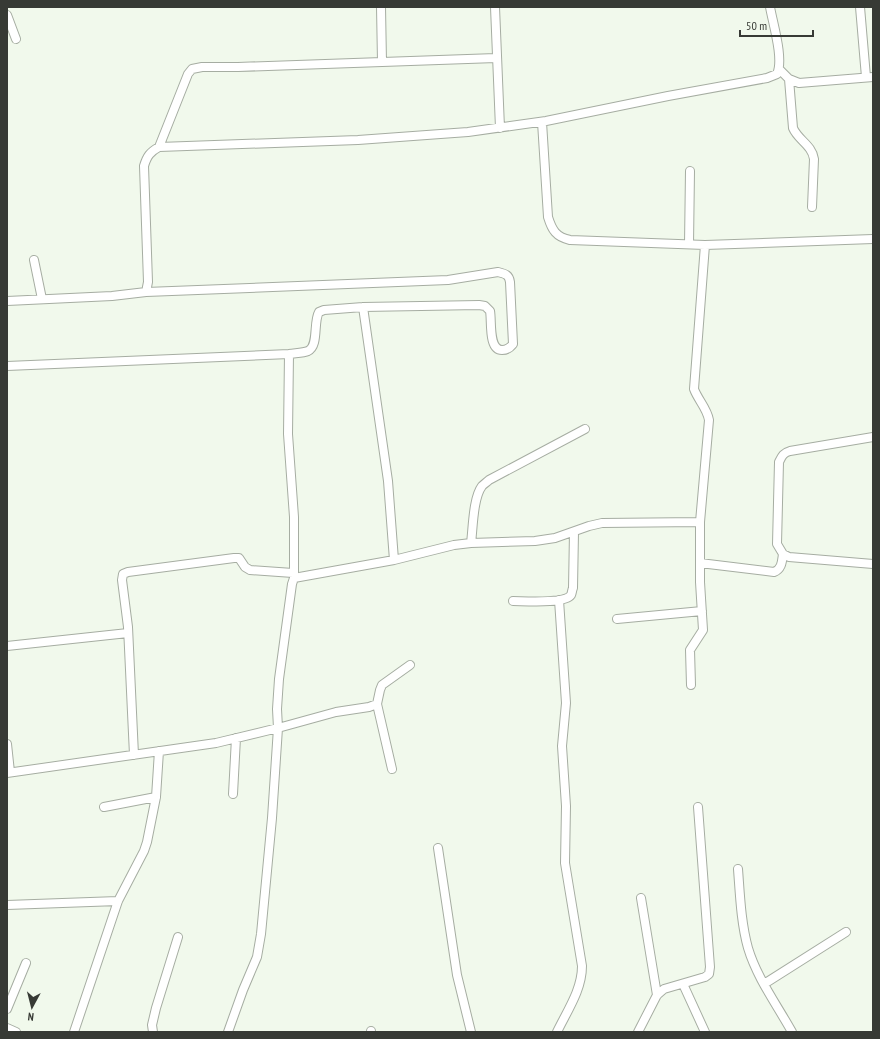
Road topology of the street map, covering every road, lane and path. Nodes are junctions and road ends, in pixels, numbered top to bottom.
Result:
1 (381, 7) edge
2 (495, 7) edge
3 (770, 7) edge
4 (860, 7) edge
5 (7, 14) edge
6 (16, 39) dead end
7 (496, 58) junction
8 (382, 62) junction
9 (779, 69) junction
10 (870, 77) edge
11 (789, 79) junction
12 (542, 122) junction
13 (500, 128) junction
14 (159, 147) junction
15 (690, 171) dead end
16 (812, 207) dead end
17 (873, 239) edge
18 (689, 244) junction
19 (705, 245) junction
20 (34, 260) dead end
21 (146, 292) junction
22 (42, 300) junction
23 (7, 301) edge
24 (363, 307) junction
25 (289, 354) junction
26 (7, 366) edge
27 (585, 428) dead end
28 (873, 437) edge
29 (700, 522) junction
30 (574, 532) junction
31 (472, 543) junction
32 (783, 554) junction
33 (394, 560) junction
34 (700, 563) junction
35 (873, 564) edge
36 (294, 575) junction
37 (559, 600) junction
38 (513, 601) dead end
39 (702, 611) junction
40 (617, 619) dead end
41 (128, 633) junction
42 (7, 646) edge
43 (410, 665) dead end
44 (690, 685) dead end
45 (377, 704) junction
46 (278, 728) junction
47 (236, 738) junction
48 (7, 744) edge
49 (159, 752) junction
50 (134, 754) junction
51 (392, 769) dead end
52 (9, 772) edge
53 (233, 794) dead end
54 (156, 797) junction
55 (104, 807) dead end
56 (698, 807) dead end
57 (438, 848) dead end
58 (738, 869) dead end
59 (640, 898) dead end
60 (118, 901) junction
61 (7, 905) edge
62 (846, 932) dead end
63 (178, 937) dead end
64 (26, 963) dead end
65 (683, 984) junction
66 (764, 984) junction
67 (657, 995) junction
68 (7, 1009) edge
69 (7, 1028) edge
70 (16, 1032) edge
71 (74, 1032) edge
72 (153, 1032) edge
73 (228, 1032) edge
74 (472, 1032) edge
75 (557, 1032) edge
76 (638, 1032) edge
77 (705, 1032) edge
78 (792, 1032) edge

1 - 8 street
2 - 7 street
3 - 9 street
4 - 10 street
5 - 6 street
7 - 8 street
7 - 13 street
8 - 14 street
9 - 11 street
9 - 12 street
10 - 11 street
11 - 16 street
12 - 13 street
12 - 18 street
13 - 14 street
14 - 21 street
15 - 18 street
17 - 19 street
18 - 19 street
19 - 29 street
20 - 22 street
21 - 22 street
21 - 24 street
22 - 23 street
24 - 25 street
24 - 33 street
25 - 26 street
25 - 36 street
27 - 31 street
28 - 32 street
29 - 30 street
29 - 34 street
30 - 31 street
30 - 37 street
31 - 33 street
32 - 34 street
32 - 35 street
33 - 36 street
34 - 39 street
36 - 41 street
36 - 46 street
37 - 38 street
37 - 75 street
39 - 40 street
39 - 44 street
41 - 42 street
41 - 50 street
43 - 45 street
45 - 46 street
45 - 51 street
46 - 47 street
46 - 73 street
47 - 49 street
47 - 53 street
48 - 52 street
49 - 50 street
49 - 54 street
50 - 52 street
54 - 55 street
54 - 60 street
56 - 65 street
57 - 74 street
58 - 66 street
59 - 67 street
60 - 61 street
60 - 71 street
62 - 66 street
63 - 72 street
64 - 68 street
65 - 67 street
65 - 77 street
66 - 78 street
67 - 76 street
69 - 70 street

